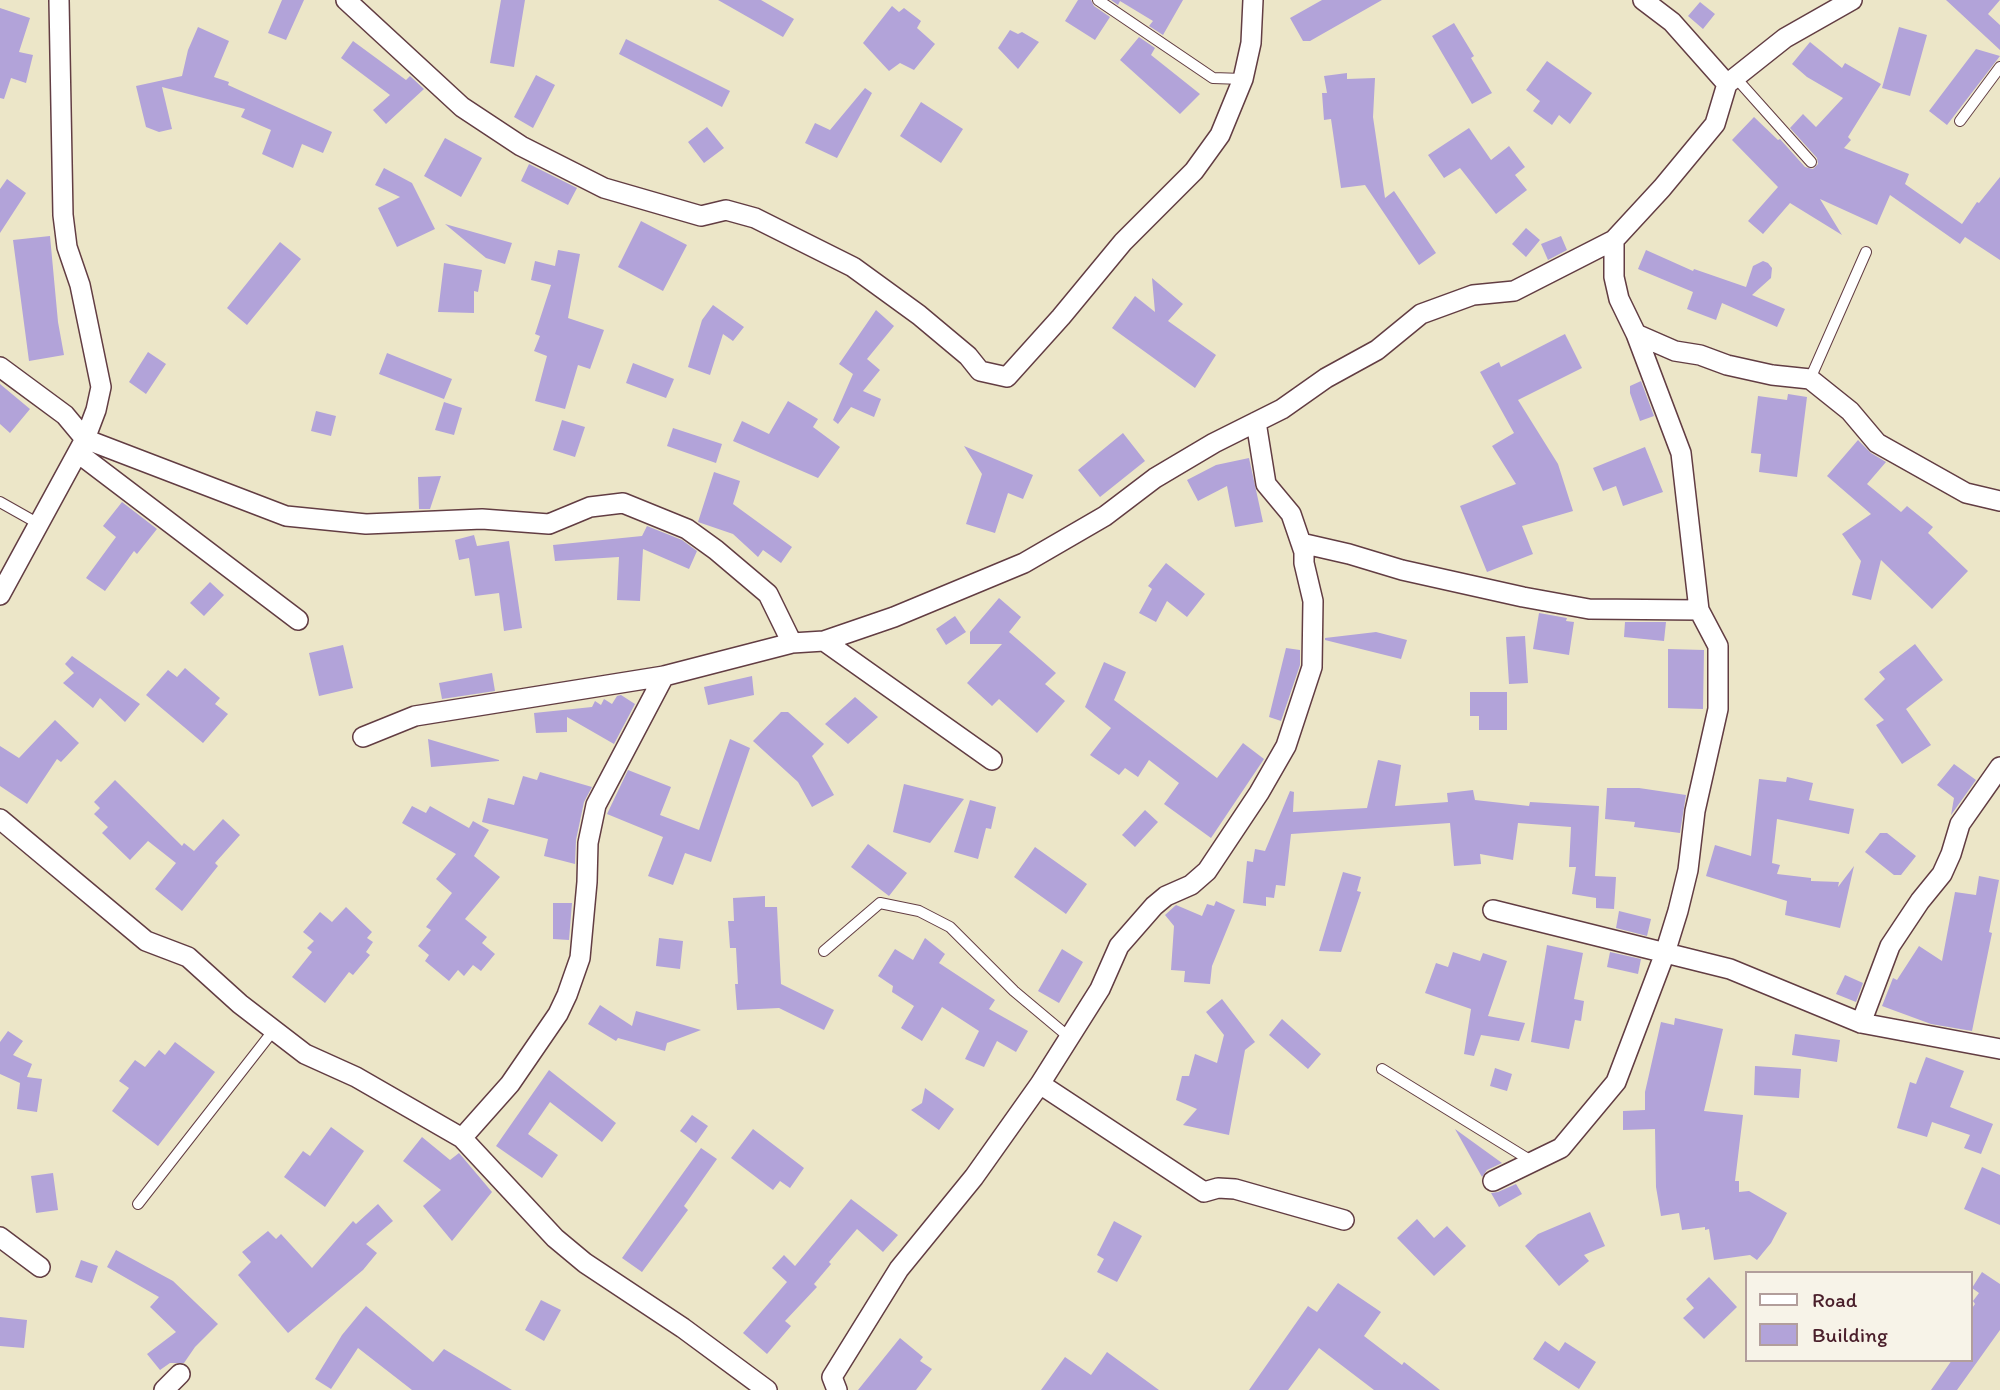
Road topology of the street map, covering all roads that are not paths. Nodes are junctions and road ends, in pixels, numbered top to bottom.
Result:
1 (59, 0) edge
2 (346, 0) edge
3 (1098, 0) edge
4 (1253, 0) edge
5 (1643, 0) edge
6 (1852, 0) edge
7 (2000, 67) edge
8 (1243, 79) junction
9 (1731, 80) junction
10 (1960, 121) dead end
11 (1811, 162) dead end
12 (1614, 240) junction
13 (1866, 252) dead end
14 (1636, 334) junction
15 (0, 367) edge
16 (1810, 379) junction
17 (1256, 422) junction
18 (82, 446) junction
19 (2000, 501) edge
20 (0, 502) edge
21 (39, 524) junction
22 (1301, 543) junction
23 (0, 595) edge
24 (1699, 610) junction
25 (298, 620) dead end
26 (824, 641) junction
27 (792, 643) junction
28 (664, 676) junction
29 (363, 737) dead end
30 (992, 760) dead end
31 (2000, 767) edge
32 (0, 819) edge
33 (1493, 910) dead end
34 (824, 951) dead end
35 (1665, 953) junction
36 (1861, 1023) junction
37 (273, 1031) junction
38 (1070, 1038) junction
39 (2000, 1049) edge
40 (1382, 1069) dead end
41 (1040, 1084) junction
42 (462, 1138) junction
43 (1533, 1162) junction
44 (1493, 1181) dead end
45 (138, 1204) dead end
46 (1344, 1220) dead end
47 (0, 1237) edge
48 (40, 1267) dead end
49 (180, 1374) dead end
50 (164, 1390) edge
51 (767, 1390) edge
52 (837, 1390) edge

1 - 18 street
2 - 8 street
3 - 8 lane
4 - 8 street
5 - 9 street
6 - 9 street
7 - 10 lane
9 - 11 lane
9 - 12 street
12 - 14 street
12 - 17 street
13 - 16 lane
14 - 16 street
14 - 24 street
15 - 18 street
16 - 19 street
17 - 22 street
17 - 26 street
18 - 21 street
18 - 25 street
18 - 27 street
20 - 21 lane
21 - 23 street
22 - 24 street
22 - 38 street
24 - 35 street
26 - 27 street
26 - 30 street
27 - 28 street
28 - 29 street
28 - 42 street
31 - 36 street
32 - 37 street
33 - 35 street
34 - 38 lane
35 - 36 street
35 - 43 street
36 - 39 street
37 - 42 street
37 - 45 lane
38 - 41 street
40 - 43 lane
41 - 46 street
41 - 52 street
42 - 51 street
43 - 44 street
47 - 48 street
49 - 50 street

